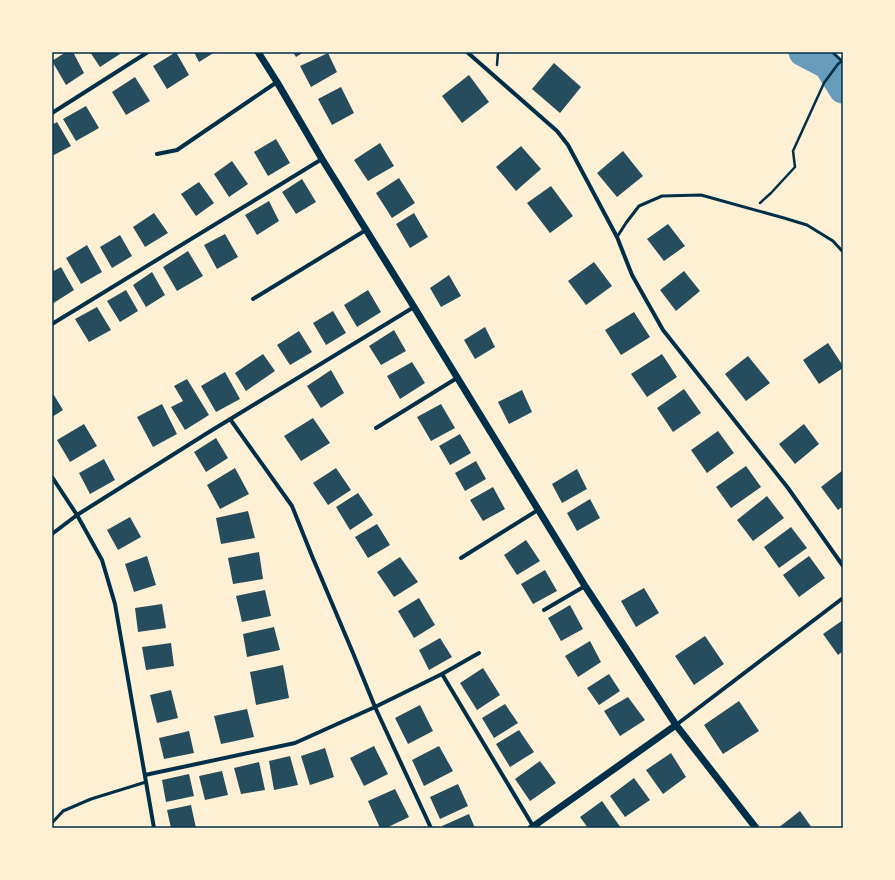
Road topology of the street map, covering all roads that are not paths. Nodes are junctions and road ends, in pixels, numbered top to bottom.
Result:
1 (148, 52) edge
2 (258, 52) edge
3 (467, 52) edge
4 (278, 82) junction
5 (52, 113) edge
6 (157, 154) dead end
7 (322, 158) junction
8 (366, 230) junction
9 (617, 237) junction
10 (843, 252) edge
11 (252, 299) dead end
12 (414, 307) junction
13 (52, 324) edge
14 (457, 378) junction
15 (230, 419) junction
16 (376, 428) dead end
17 (52, 477) edge
18 (538, 510) junction
19 (77, 515) junction
20 (52, 534) edge
21 (461, 558) dead end
22 (843, 566) edge
23 (585, 586) junction
24 (843, 598) edge
25 (544, 610) dead end
26 (479, 653) dead end
27 (442, 674) junction
28 (375, 707) junction
29 (676, 725) junction
30 (145, 775) junction
31 (146, 782) junction
32 (52, 823) edge
33 (532, 827) edge
34 (154, 828) edge
35 (431, 828) edge
36 (756, 828) edge

1 - 5 street
2 - 4 street
3 - 9 street
4 - 6 street
4 - 7 street
7 - 8 street
7 - 13 street
8 - 11 street
8 - 12 street
9 - 10 lane
9 - 22 street
12 - 14 street
12 - 15 street
14 - 16 street
14 - 18 street
15 - 19 street
15 - 28 street
17 - 19 street
18 - 21 street
18 - 23 street
19 - 20 street
19 - 30 street
23 - 25 street
23 - 29 street
24 - 29 street
26 - 27 street
27 - 28 street
27 - 33 street
28 - 30 street
28 - 35 street
29 - 33 street
29 - 36 street
30 - 31 street
31 - 32 lane
31 - 34 street

